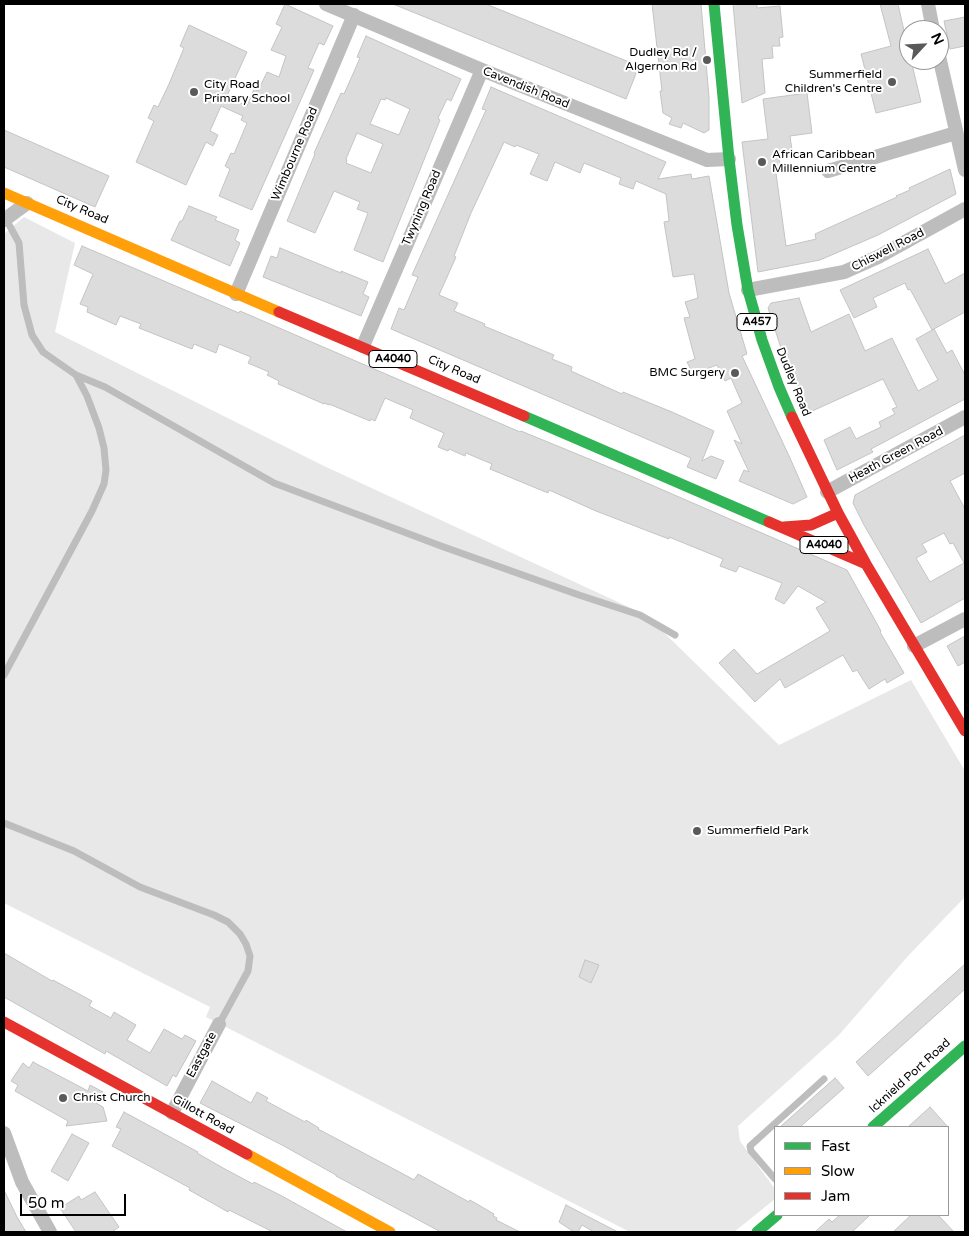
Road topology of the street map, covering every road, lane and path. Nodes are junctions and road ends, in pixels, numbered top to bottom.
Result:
1 (326, 4) edge
2 (714, 4) edge
3 (928, 4) edge
4 (354, 15) junction
5 (931, 20) edge
6 (482, 70) junction
7 (942, 70) edge
8 (956, 134) junction
9 (729, 159) junction
10 (965, 170) edge
11 (828, 171) dead end
12 (4, 193) edge
13 (27, 203) junction
14 (965, 209) edge
15 (5, 220) edge
16 (748, 290) junction
17 (236, 294) junction
18 (363, 346) junction
19 (76, 375) junction
20 (965, 417) edge
21 (827, 492) junction
22 (838, 513) junction
23 (782, 527) junction
24 (866, 564) junction
25 (965, 619) edge
26 (675, 635) dead end
27 (914, 646) junction
28 (4, 675) edge
29 (965, 731) edge
30 (4, 823) edge
31 (4, 1022) edge
32 (218, 1024) joint
33 (965, 1046) edge
34 (824, 1079) dead end
35 (172, 1113) junction
36 (874, 1126) edge
37 (4, 1133) edge
38 (774, 1178) edge
39 (776, 1216) edge
40 (50, 1232) edge
41 (390, 1232) edge
42 (757, 1232) edge

1 - 4 street, Cavendish Road
2 - 9 main road, Dudley Road / A457
3 - 5 street
4 - 6 street, Cavendish Road
4 - 17 street, Wimbourne Road
6 - 9 street, Cavendish Road
6 - 18 street, Twyning Road
7 - 8 street
8 - 10 street
8 - 11 street
9 - 16 main road, Dudley Road / A457
12 - 13 main road, City Road / A4040
13 - 15 street
13 - 17 main road, City Road / A4040
14 - 16 street, Chiswell Road
15 - 19 lane
16 - 21 main road, Dudley Road / A457
17 - 18 main road, City Road / A4040
18 - 23 main road, City Road / A4040
19 - 26 lane
19 - 28 lane
20 - 21 street, Heath Green Road
21 - 22 main road, Dudley Road / A457
22 - 23 main road, City Road / A4040
22 - 24 main road, Dudley Road / A457
23 - 24 main road, City Road / A4040
24 - 27 main road, Dudley Road / A457
25 - 27 street
27 - 29 main road, Dudley Road / A457
30 - 32 lane
31 - 35 main road, Gillott Road
32 - 35 street, Eastgate
33 - 36 main road, Icknield Port Road
34 - 38 lane
35 - 41 main road, Gillott Road
37 - 40 street
39 - 42 main road

